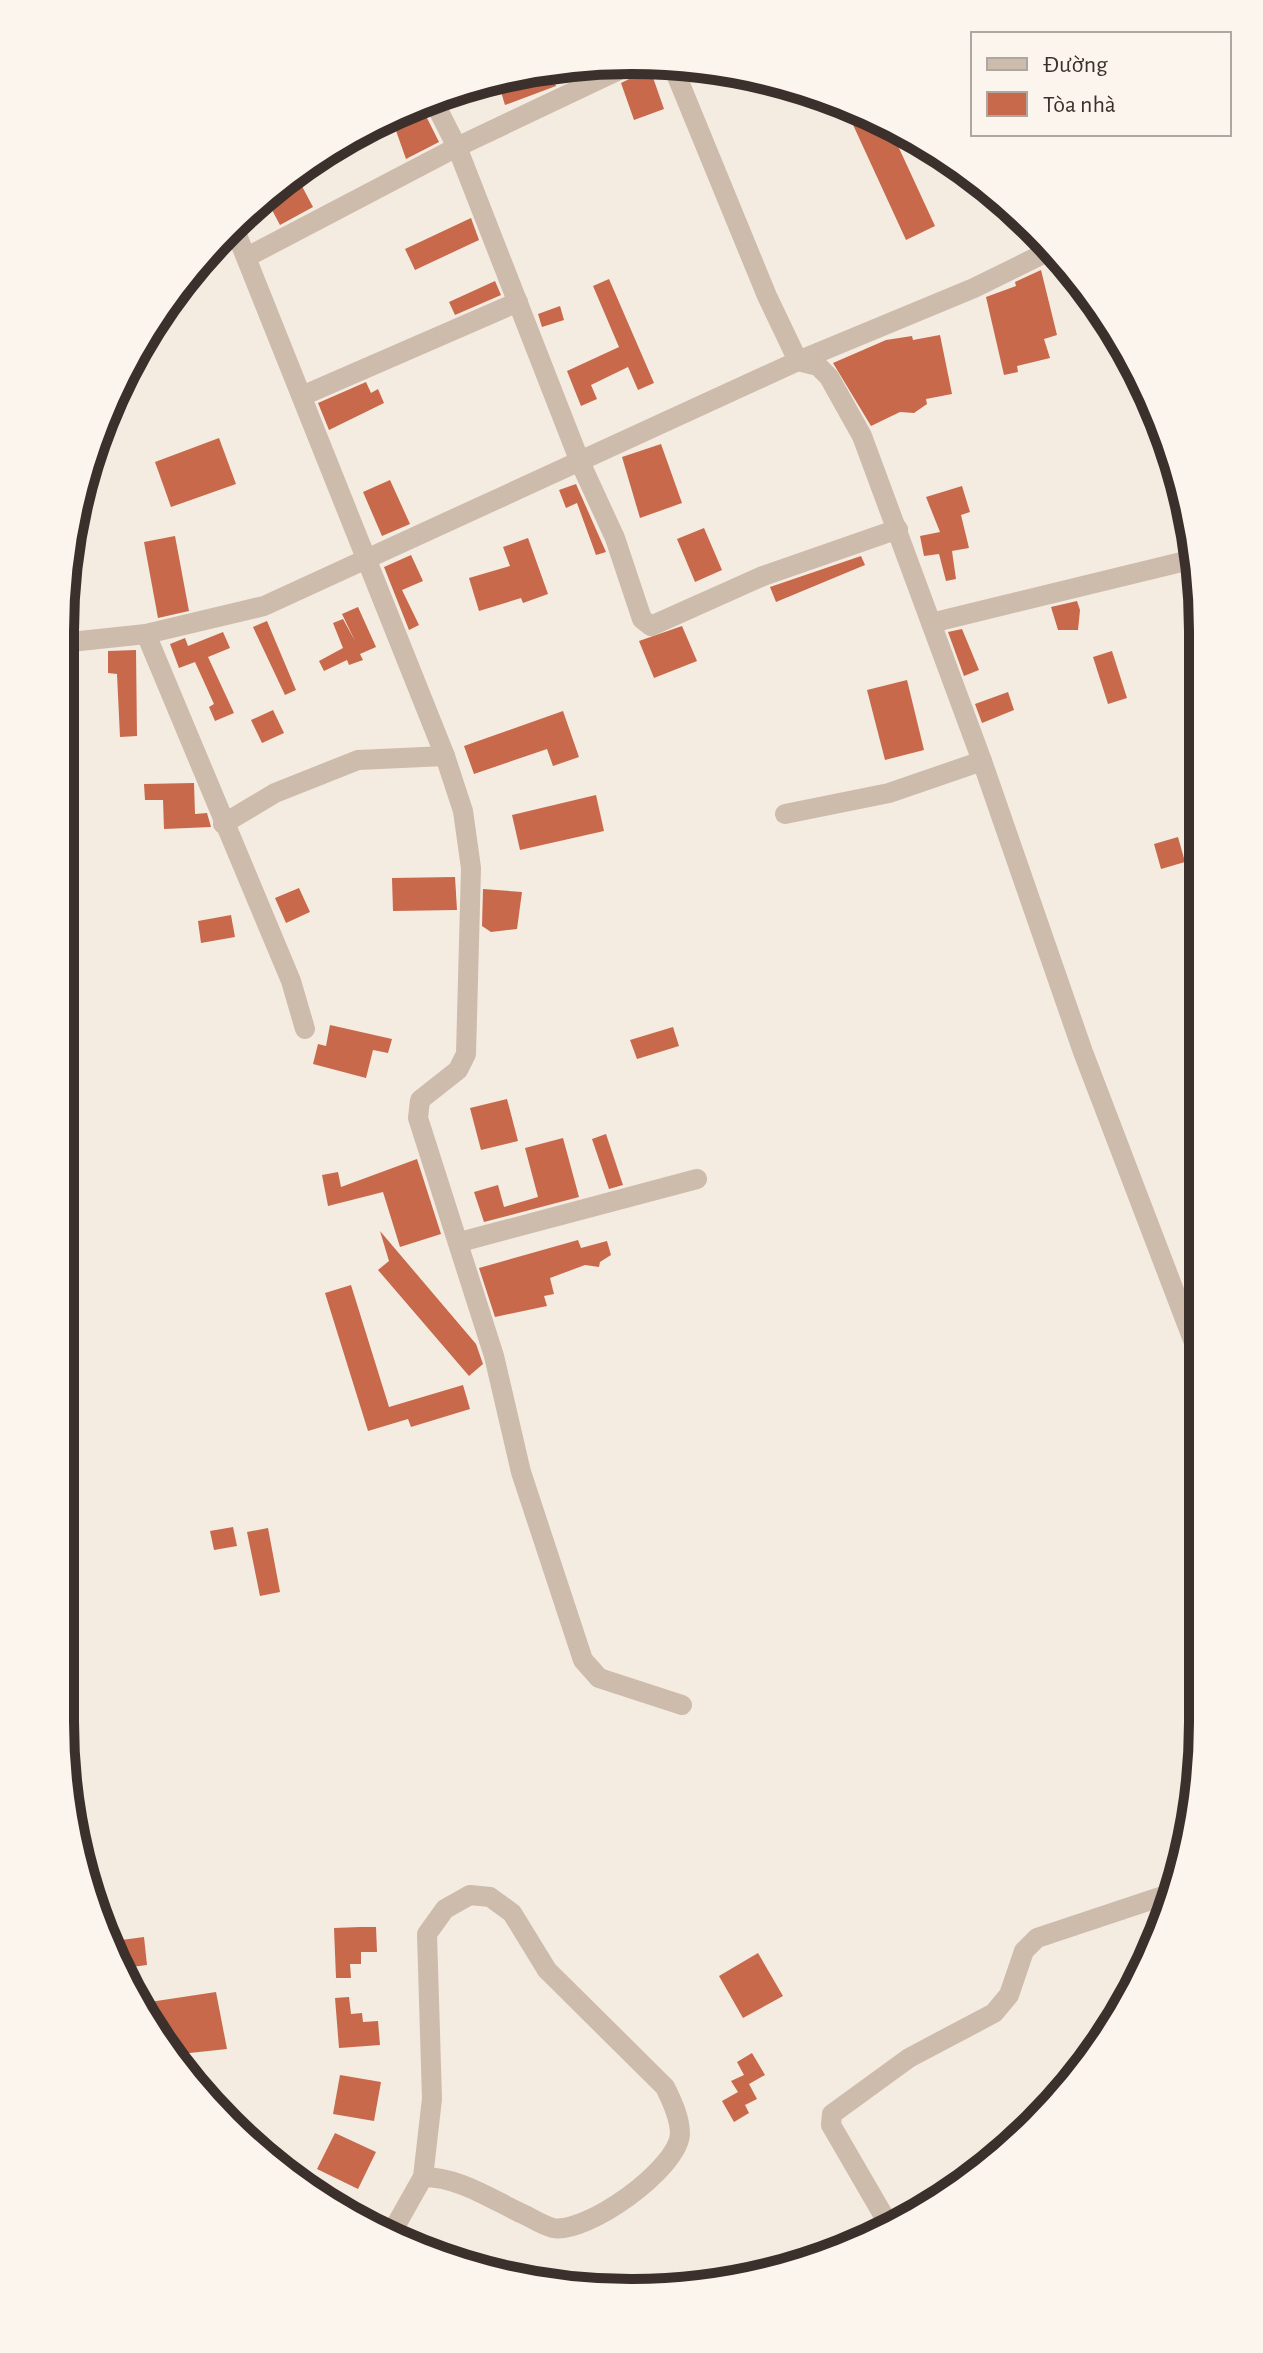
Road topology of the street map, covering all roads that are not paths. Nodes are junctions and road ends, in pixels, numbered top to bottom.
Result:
1 (609, 75) edge
2 (677, 76) edge
3 (438, 109) edge
4 (457, 147) junction
5 (238, 236) edge
6 (1042, 254) edge
7 (247, 257) junction
8 (518, 302) junction
9 (798, 361) junction
10 (302, 396) junction
11 (580, 462) junction
12 (898, 529) junction
13 (365, 560) junction
14 (1184, 561) edge
15 (931, 623) junction
16 (146, 634) junction
17 (74, 642) edge
18 (445, 756) junction
19 (982, 761) junction
20 (785, 814) dead end
21 (223, 824) junction
22 (305, 1029) dead end
23 (697, 1179) dead end
24 (460, 1242) junction
25 (1189, 1330) edge
26 (682, 1705) dead end
27 (1160, 1897) edge
28 (423, 2177) junction
29 (885, 2218) edge
30 (395, 2227) edge

1 - 4 street
2 - 9 street
3 - 4 street
4 - 7 street
4 - 8 street
5 - 7 street
6 - 9 street
7 - 10 street
8 - 10 street
8 - 11 street
9 - 11 street
9 - 12 street
10 - 13 street
11 - 12 street
11 - 13 street
12 - 15 street
13 - 16 street
13 - 18 street
14 - 15 street
15 - 19 street
16 - 17 street
16 - 21 street
18 - 21 street
18 - 24 street
19 - 20 street
19 - 25 street
21 - 22 street
23 - 24 street
24 - 26 street
27 - 29 street
28 - 28 street
28 - 30 street

